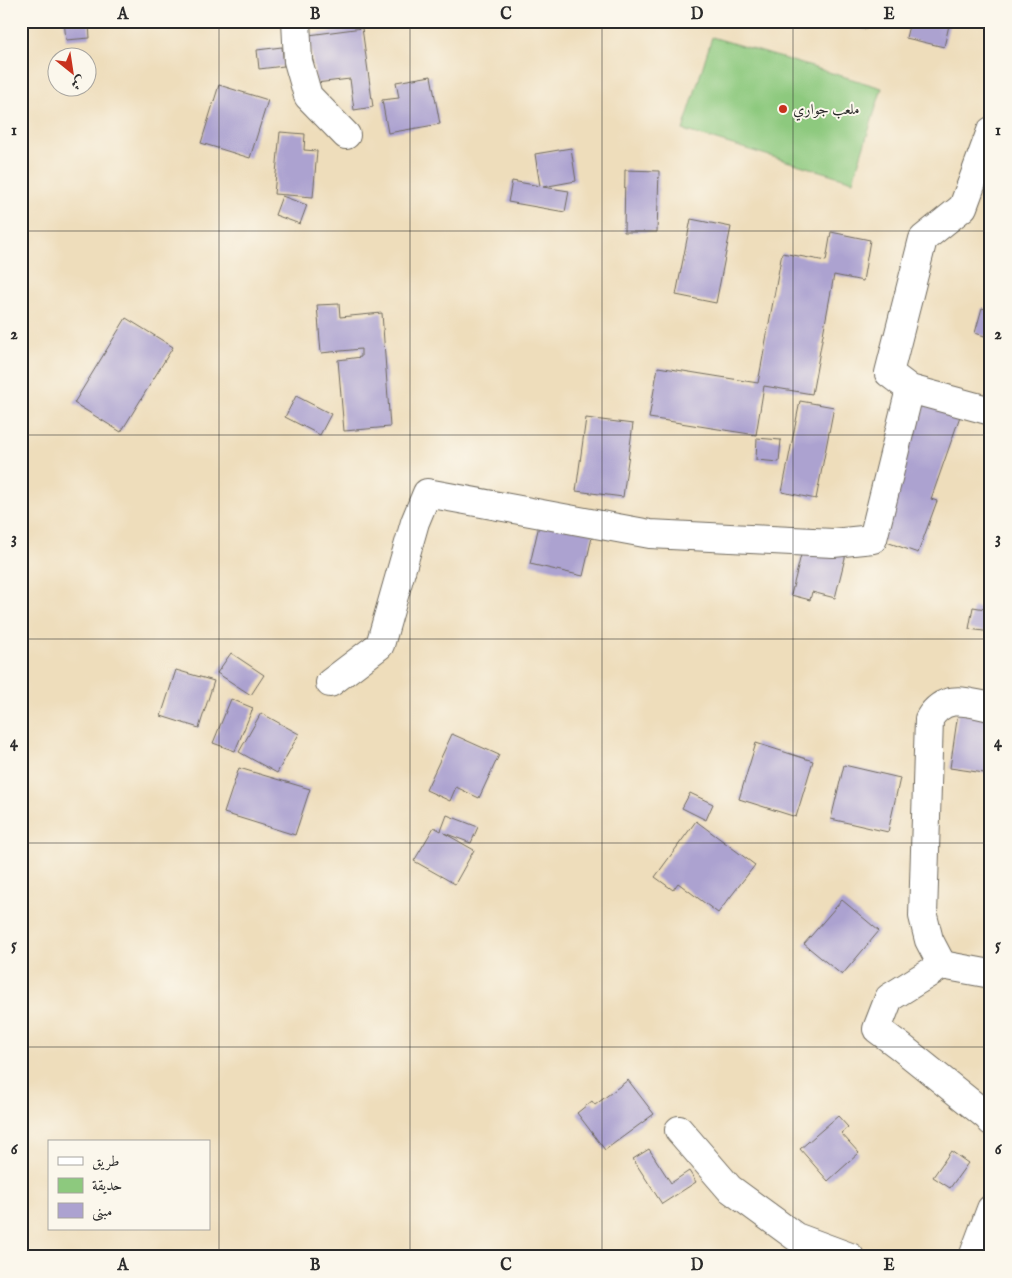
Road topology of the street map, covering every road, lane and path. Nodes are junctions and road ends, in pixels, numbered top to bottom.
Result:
1 (296, 21) edge
2 (991, 131) edge
3 (346, 135) dead end
4 (910, 389) junction
5 (991, 411) edge
6 (330, 683) dead end
7 (991, 707) edge
8 (942, 965) junction
9 (991, 974) edge
10 (991, 1121) edge
11 (679, 1130) dead end
12 (991, 1209) edge
13 (850, 1257) edge
14 (973, 1257) edge

1 - 3 street
2 - 4 street
4 - 5 street
4 - 6 street
7 - 8 street
8 - 9 street
8 - 10 street
11 - 13 street
12 - 14 street

